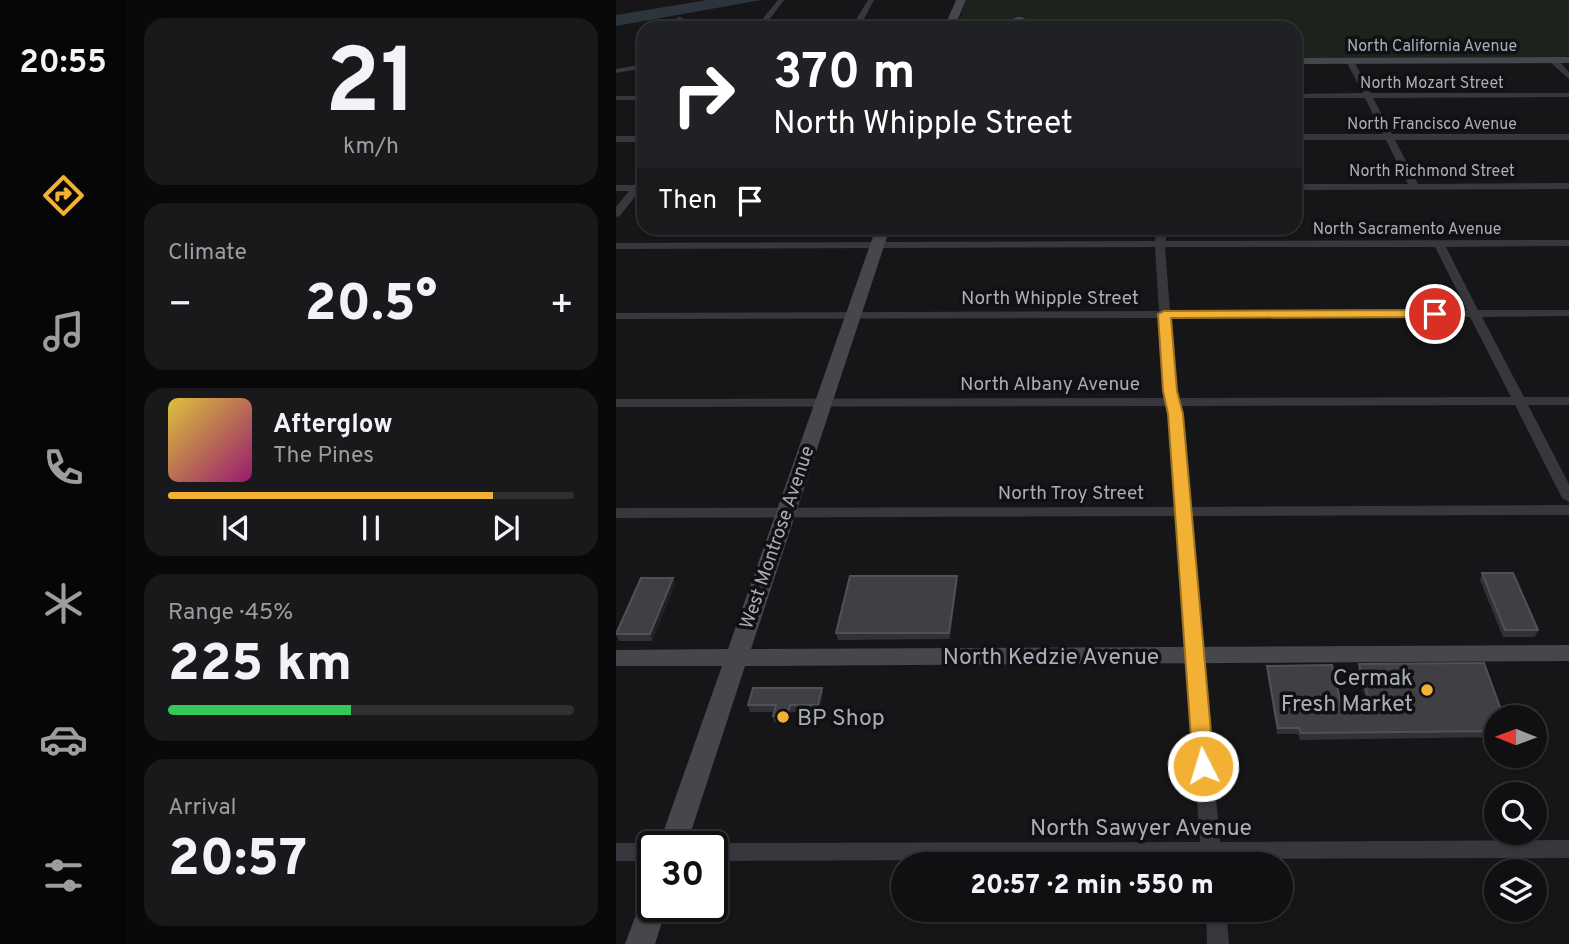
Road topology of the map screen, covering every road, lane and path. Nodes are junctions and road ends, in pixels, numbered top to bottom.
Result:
1 (781, 0) edge
2 (871, 0) edge
3 (961, 0) edge
4 (680, 18) dead end
5 (677, 21) edge
6 (764, 21) edge
7 (860, 21) edge
8 (954, 21) edge
9 (1553, 60) junction
10 (1569, 60) edge
11 (1302, 61) edge
12 (1350, 61) junction
13 (637, 63) edge
14 (637, 67) edge
15 (632, 68) junction
16 (616, 71) edge
17 (1569, 77) edge
18 (1302, 96) edge
19 (1368, 96) junction
20 (1569, 96) edge
21 (637, 97) edge
22 (616, 98) edge
23 (1389, 137) junction
24 (1569, 137) edge
25 (1302, 138) edge
26 (616, 139) edge
27 (637, 139) edge
28 (1414, 186) junction
29 (1569, 186) edge
30 (1302, 187) edge
31 (616, 188) edge
32 (637, 188) edge
33 (637, 191) edge
34 (616, 215) edge
35 (1160, 235) edge
36 (880, 236) edge
37 (1569, 243) edge
38 (1160, 244) junction
39 (1439, 244) junction
40 (616, 246) edge
41 (1569, 313) edge
42 (1164, 314) junction
43 (1474, 314) junction
44 (616, 316) edge
45 (853, 316) junction
46 (1520, 401) junction
47 (1569, 401) edge
48 (823, 402) junction
49 (1172, 402) junction
50 (616, 403) edge
51 (1569, 498) edge
52 (1569, 510) edge
53 (1183, 511) junction
54 (785, 512) junction
55 (616, 513) edge
56 (1569, 653) edge
57 (1194, 655) junction
58 (735, 657) junction
59 (616, 658) edge
60 (677, 831) edge
61 (1569, 849) edge
62 (616, 852) edge
63 (637, 852) edge
64 (728, 852) edge
65 (1210, 852) edge
66 (891, 854) edge
67 (1293, 856) edge
68 (647, 922) edge
69 (1217, 922) edge
70 (640, 944) edge
71 (1218, 944) edge

1 - 6 street
2 - 7 street
3 - 8 main road
4 - 5 street
9 - 10 main road, North California Avenue
9 - 12 main road, North California Avenue
9 - 17 street
11 - 12 main road, North California Avenue
12 - 19 street
13 - 15 street
14 - 15 street
15 - 16 street
18 - 19 street, North Mozart Street
19 - 20 street, North Mozart Street
19 - 23 street
21 - 22 street
23 - 24 street, North Francisco Avenue
23 - 25 street, North Francisco Avenue
23 - 28 street
26 - 27 street
28 - 29 street, North Richmond Street
28 - 30 street, North Richmond Street
31 - 32 street
33 - 34 street
35 - 38 street
36 - 38 street, North Sacramento Avenue
36 - 40 street, North Sacramento Avenue
36 - 45 main road, West Montrose Avenue
37 - 39 street, North Sacramento Avenue
38 - 39 street, North Sacramento Avenue
38 - 42 street
39 - 43 street
41 - 43 street, North Whipple Street
42 - 43 street, North Whipple Street
42 - 45 street, North Whipple Street
42 - 49 street
43 - 46 street
44 - 45 street, North Whipple Street
45 - 48 main road, West Montrose Avenue
46 - 47 street, North Albany Avenue
46 - 49 street, North Albany Avenue
46 - 51 street
48 - 49 street, North Albany Avenue
48 - 50 street, North Albany Avenue
48 - 54 main road, West Montrose Avenue
49 - 53 street
52 - 53 street, North Troy Street
53 - 54 street, North Troy Street
53 - 57 street
54 - 55 street, North Troy Street
54 - 58 main road, West Montrose Avenue
56 - 57 main road, North Kedzie Avenue
57 - 58 main road, North Kedzie Avenue
57 - 65 street
58 - 59 main road, North Kedzie Avenue
58 - 60 main road, West Montrose Avenue
61 - 67 street, North Sawyer Avenue
62 - 63 street
64 - 66 street, North Sawyer Avenue
68 - 70 main road
69 - 71 street

